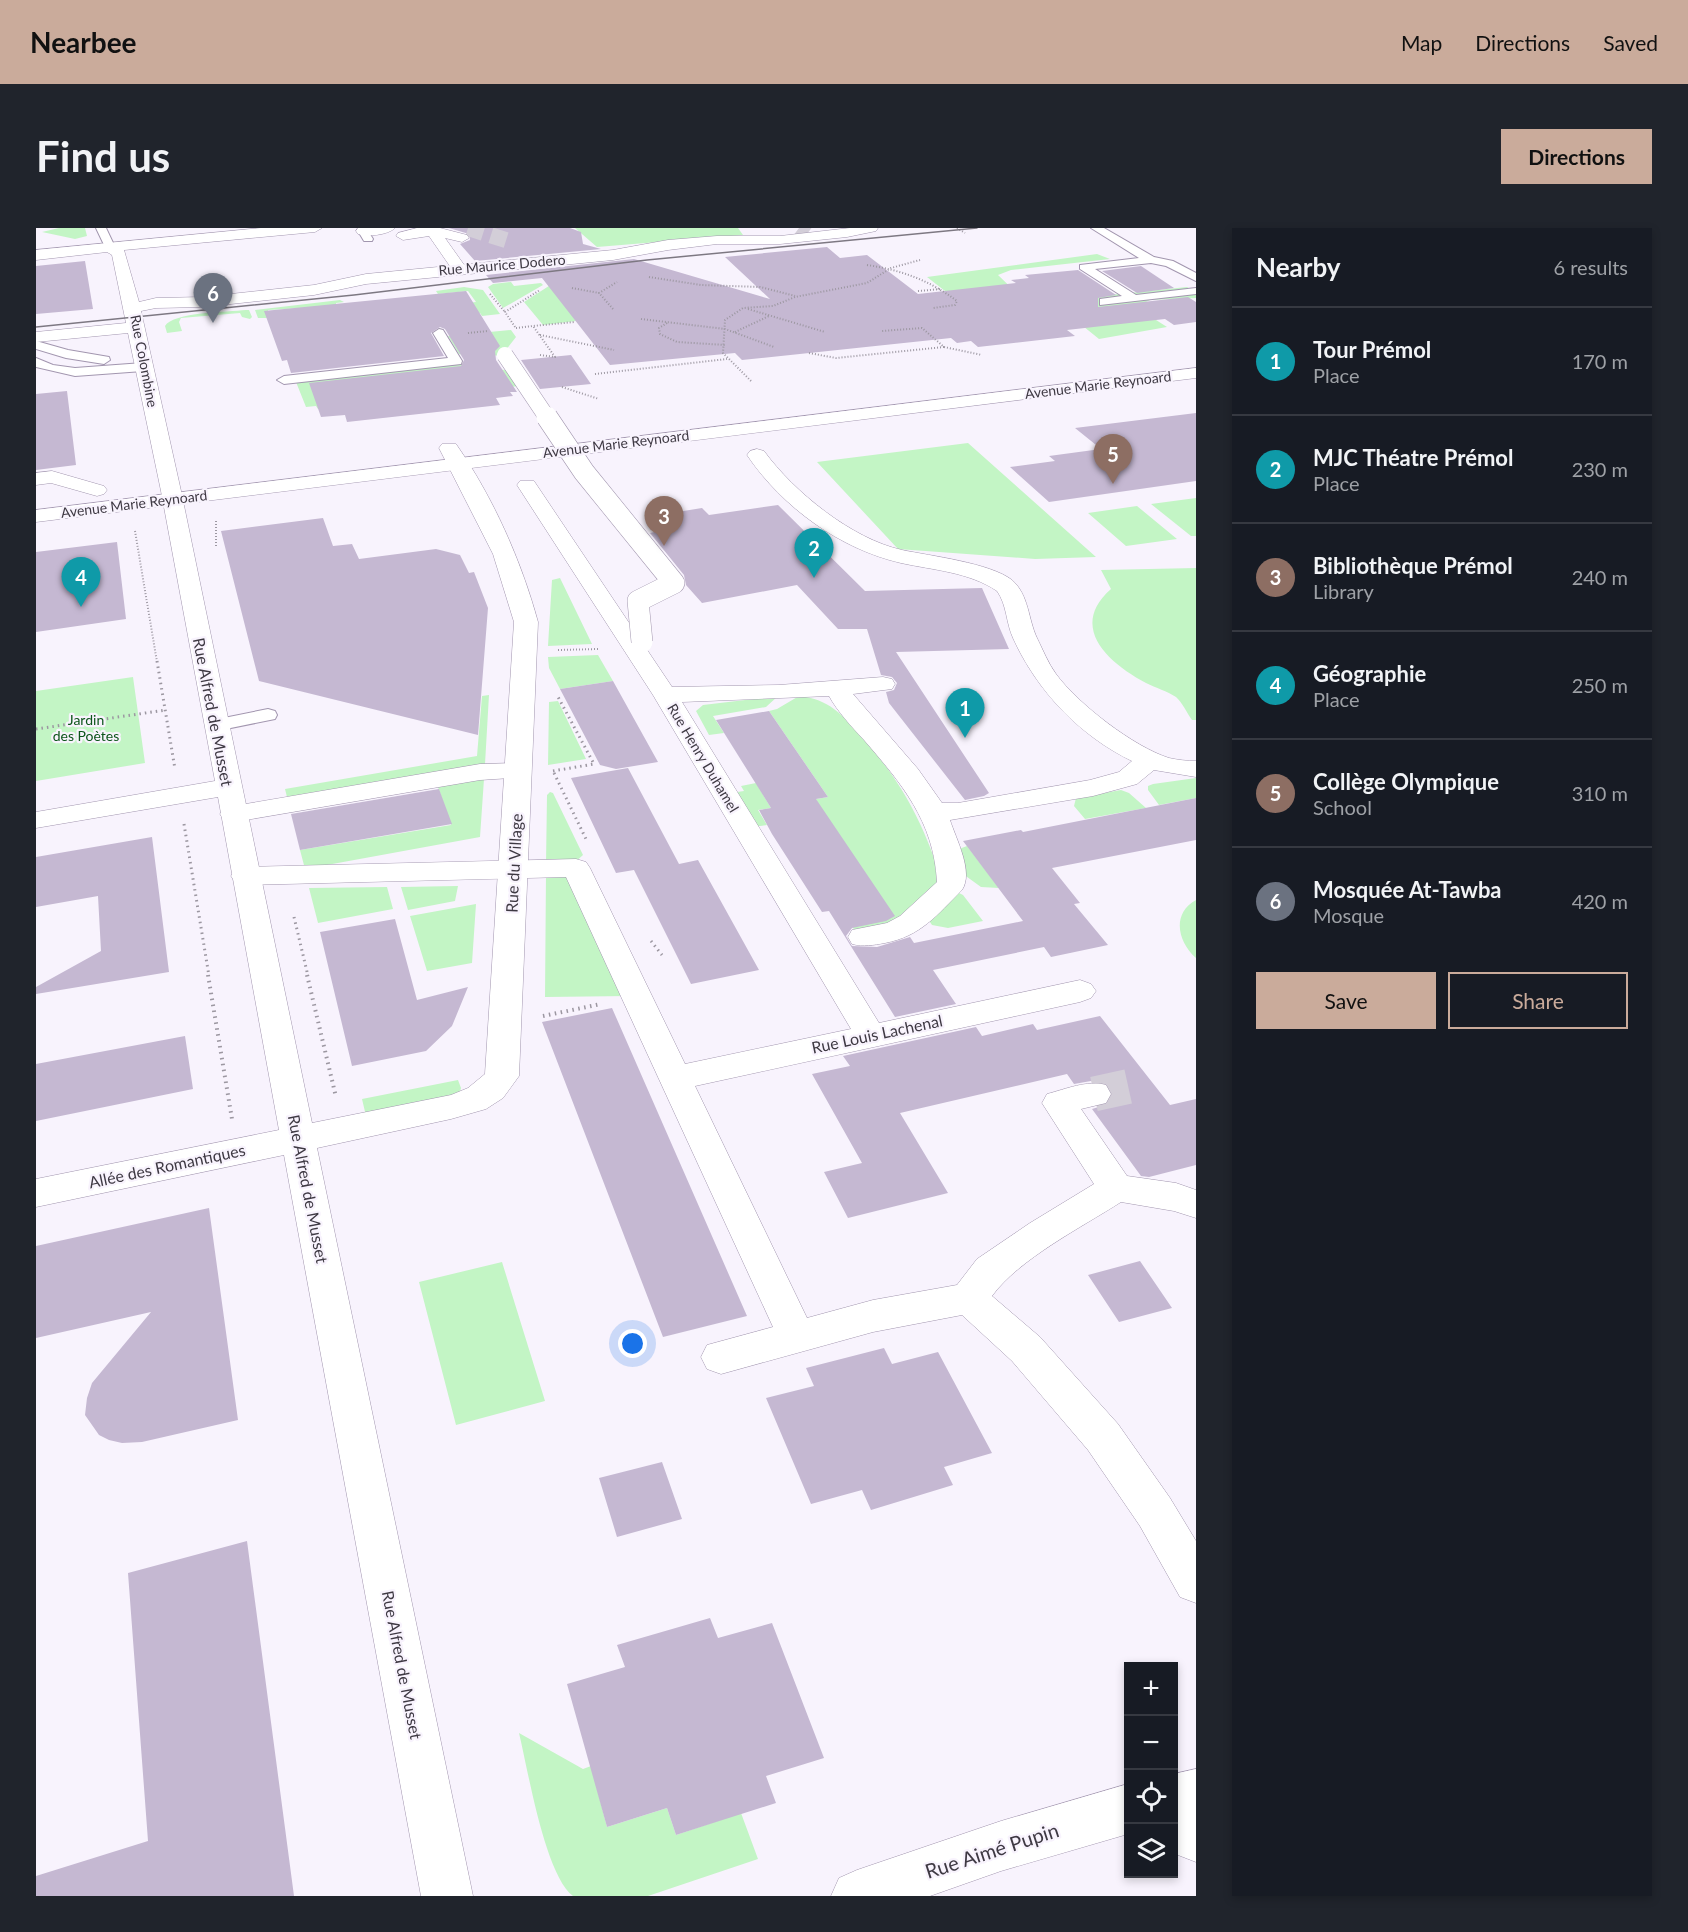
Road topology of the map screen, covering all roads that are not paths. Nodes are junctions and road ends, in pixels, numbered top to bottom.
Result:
1 (101, 228) edge
2 (315, 228) edge
3 (388, 228) edge
4 (871, 228) edge
5 (1096, 228) edge
6 (229, 232) edge
7 (365, 232) edge
8 (403, 236) dead end
9 (464, 237) dead end
10 (438, 238) junction
11 (110, 247) junction
12 (36, 255) edge
13 (1151, 260) junction
14 (459, 269) junction
15 (1183, 270) junction
16 (1196, 271) edge
17 (1196, 281) edge
18 (1196, 291) edge
19 (1132, 298) junction
20 (1104, 302) dead end
21 (134, 308) junction
22 (135, 327) junction
23 (439, 333) dead end
24 (36, 337) edge
25 (36, 345) edge
26 (505, 355) road end
27 (1196, 356) edge
28 (36, 362) edge
29 (143, 365) junction
30 (1196, 373) edge
31 (284, 380) dead end
32 (757, 455) dead end
33 (453, 456) junction
34 (36, 479) edge
35 (527, 485) dead end
36 (97, 490) junction
37 (170, 491) junction
38 (36, 498) edge
39 (36, 516) edge
40 (638, 645) junction
41 (883, 684) dead end
42 (838, 689) junction
43 (665, 694) junction
44 (268, 715) dead end
45 (216, 725) junction
46 (1149, 761) junction
47 (1196, 769) edge
48 (518, 771) junction
49 (231, 801) junction
50 (934, 812) junction
51 (36, 819) edge
52 (514, 869) junction
53 (245, 876) junction
54 (863, 937) dead end
55 (1080, 991) dead end
56 (871, 1036) junction
57 (675, 1078) junction
58 (1094, 1094) tunnel mouth
59 (298, 1139) junction
60 (1116, 1188) junction
61 (36, 1193) edge
62 (1196, 1204) edge
63 (969, 1298) junction
64 (796, 1335) junction
65 (721, 1357) dead end
66 (1196, 1582) edge
67 (1124, 1810) edge
68 (447, 1896) edge
69 (857, 1896) edge

1 - 11 lane
2 - 6 street
3 - 7 street
4 - 14 street, Rue Maurice Dodero
5 - 13 lane
6 - 11 street
8 - 10 street
9 - 10 street
10 - 14 street
11 - 12 street
11 - 21 street, Rue Colombine
13 - 15 lane
13 - 19 lane
14 - 21 street, Rue Maurice Dodero
15 - 16 lane
15 - 17 lane
18 - 19 lane
19 - 20 lane
21 - 22 street, Rue Colombine
22 - 24 street
22 - 29 street, Rue Colombine
23 - 31 lane
25 - 29 lane
26 - 40 street, bridge
27 - 33 street, Avenue Marie Reynoard
28 - 29 lane
29 - 37 street, Rue Colombine
30 - 33 street, Avenue Marie Reynoard
32 - 46 street
33 - 37 street, Avenue Marie Reynoard
33 - 48 street, Rue du Village
34 - 36 street, Avenue Marie Reynoard
35 - 40 street, Rue Henry Duhamel
36 - 37 street, Avenue Marie Reynoard
36 - 38 street, Avenue Marie Reynoard
37 - 39 street, Avenue Marie Reynoard
37 - 45 street, Rue Alfred de Musset
40 - 43 street, Rue Henry Duhamel
41 - 42 street
42 - 43 street
42 - 50 street
43 - 56 street, Rue Henry Duhamel
44 - 45 lane
45 - 49 street, Rue Alfred de Musset
46 - 47 street
46 - 50 street
48 - 49 street
48 - 52 street, Rue du Village
49 - 51 street
49 - 53 street, Rue Alfred de Musset
50 - 54 street
52 - 53 street
52 - 57 street
52 - 59 street, Rue du Village
53 - 59 street, Rue Alfred de Musset
55 - 56 street, Rue Louis Lachenal
56 - 57 street, Rue Louis Lachenal
57 - 64 street
58 - 60 street
59 - 61 street, Allée des Romantiques
59 - 68 street, Rue Alfred de Musset
60 - 62 street
60 - 63 street
63 - 64 street
63 - 66 street
64 - 65 street
67 - 69 street, Rue Aimé Pupin

